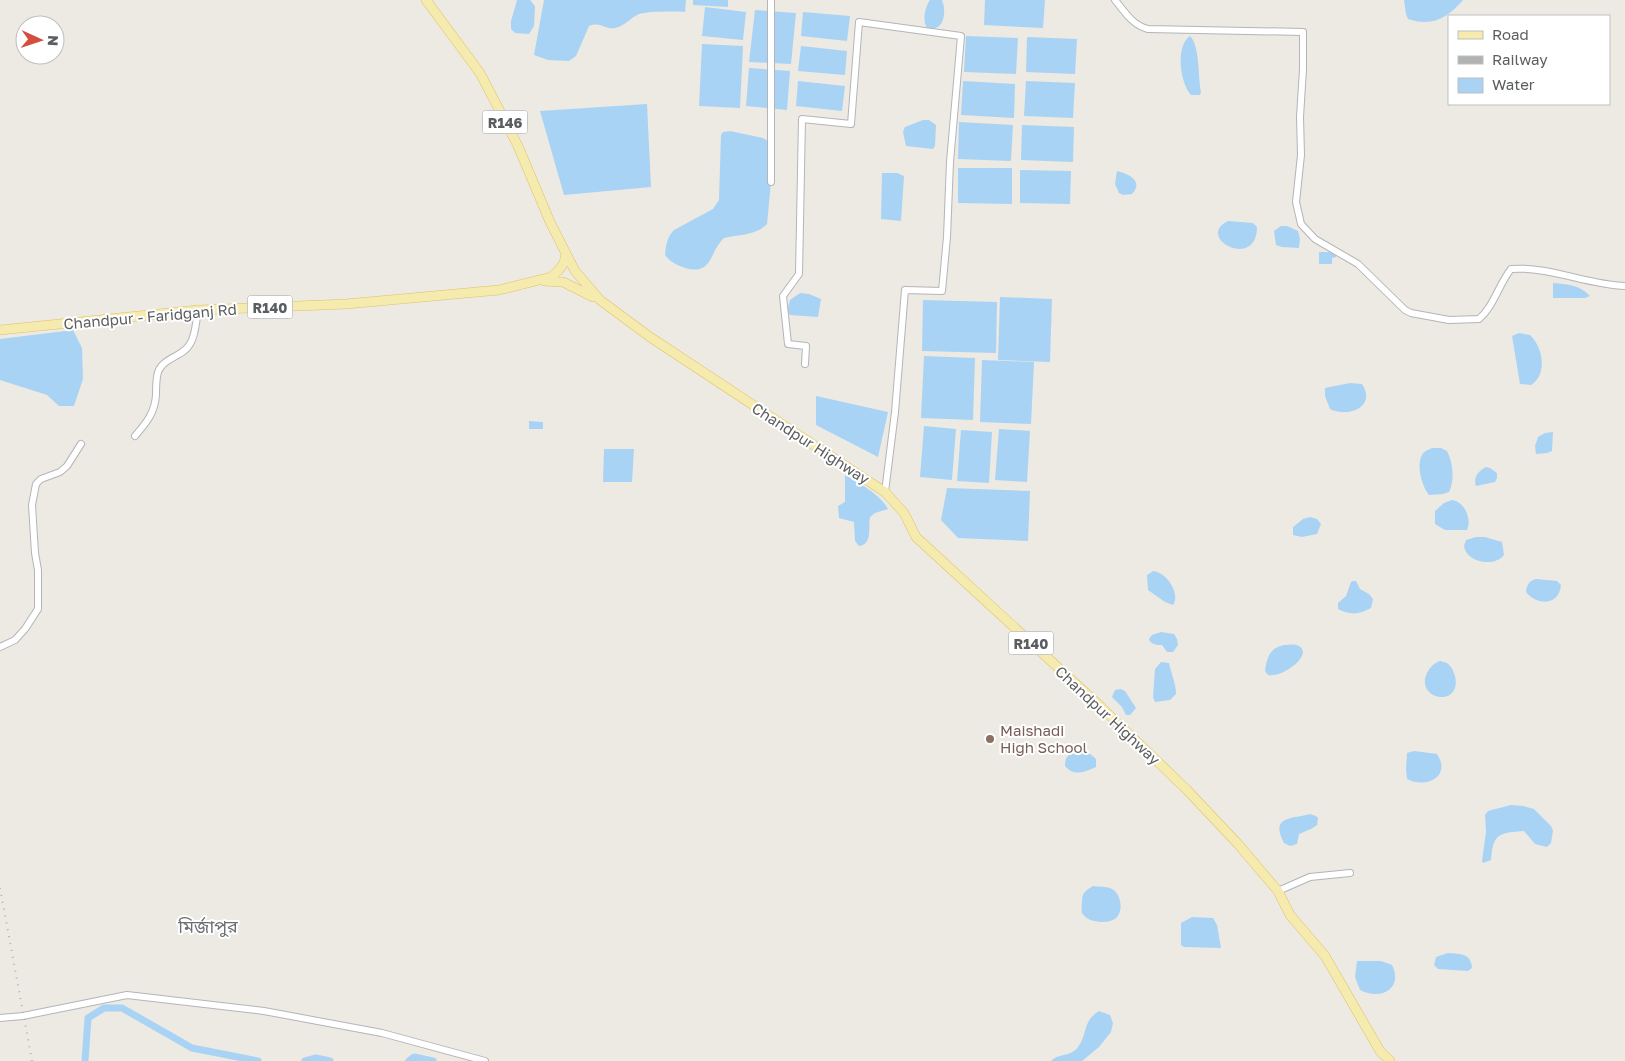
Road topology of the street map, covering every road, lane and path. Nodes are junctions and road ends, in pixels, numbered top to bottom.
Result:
1 (426, 0) edge
2 (771, 0) edge
3 (1115, 0) edge
4 (771, 182) dead end
5 (566, 254) junction
6 (539, 281) junction
7 (1625, 286) edge
8 (600, 300) junction
9 (198, 310) junction
10 (0, 330) edge
11 (805, 364) dead end
12 (134, 436) dead end
13 (80, 444) dead end
14 (884, 492) junction
15 (0, 647) edge
16 (1350, 873) dead end
17 (1278, 891) junction
18 (0, 1018) edge
19 (485, 1061) edge
20 (1390, 1061) edge

1 - 5 main road, R146
2 - 4 street
3 - 7 street
5 - 6 main road, R140
5 - 8 main road, R140
6 - 8 main road, R140
6 - 9 main road, Chandpur - Faridganj Rd / R140
8 - 14 main road, Chandpur Highway / R140
9 - 10 main road, Chandpur - Faridganj Rd / R140
9 - 12 street
11 - 14 street
13 - 15 street
14 - 17 main road, Chandpur Highway / R140
16 - 17 street
17 - 20 main road, Chandpur Highway / R140
18 - 19 street

